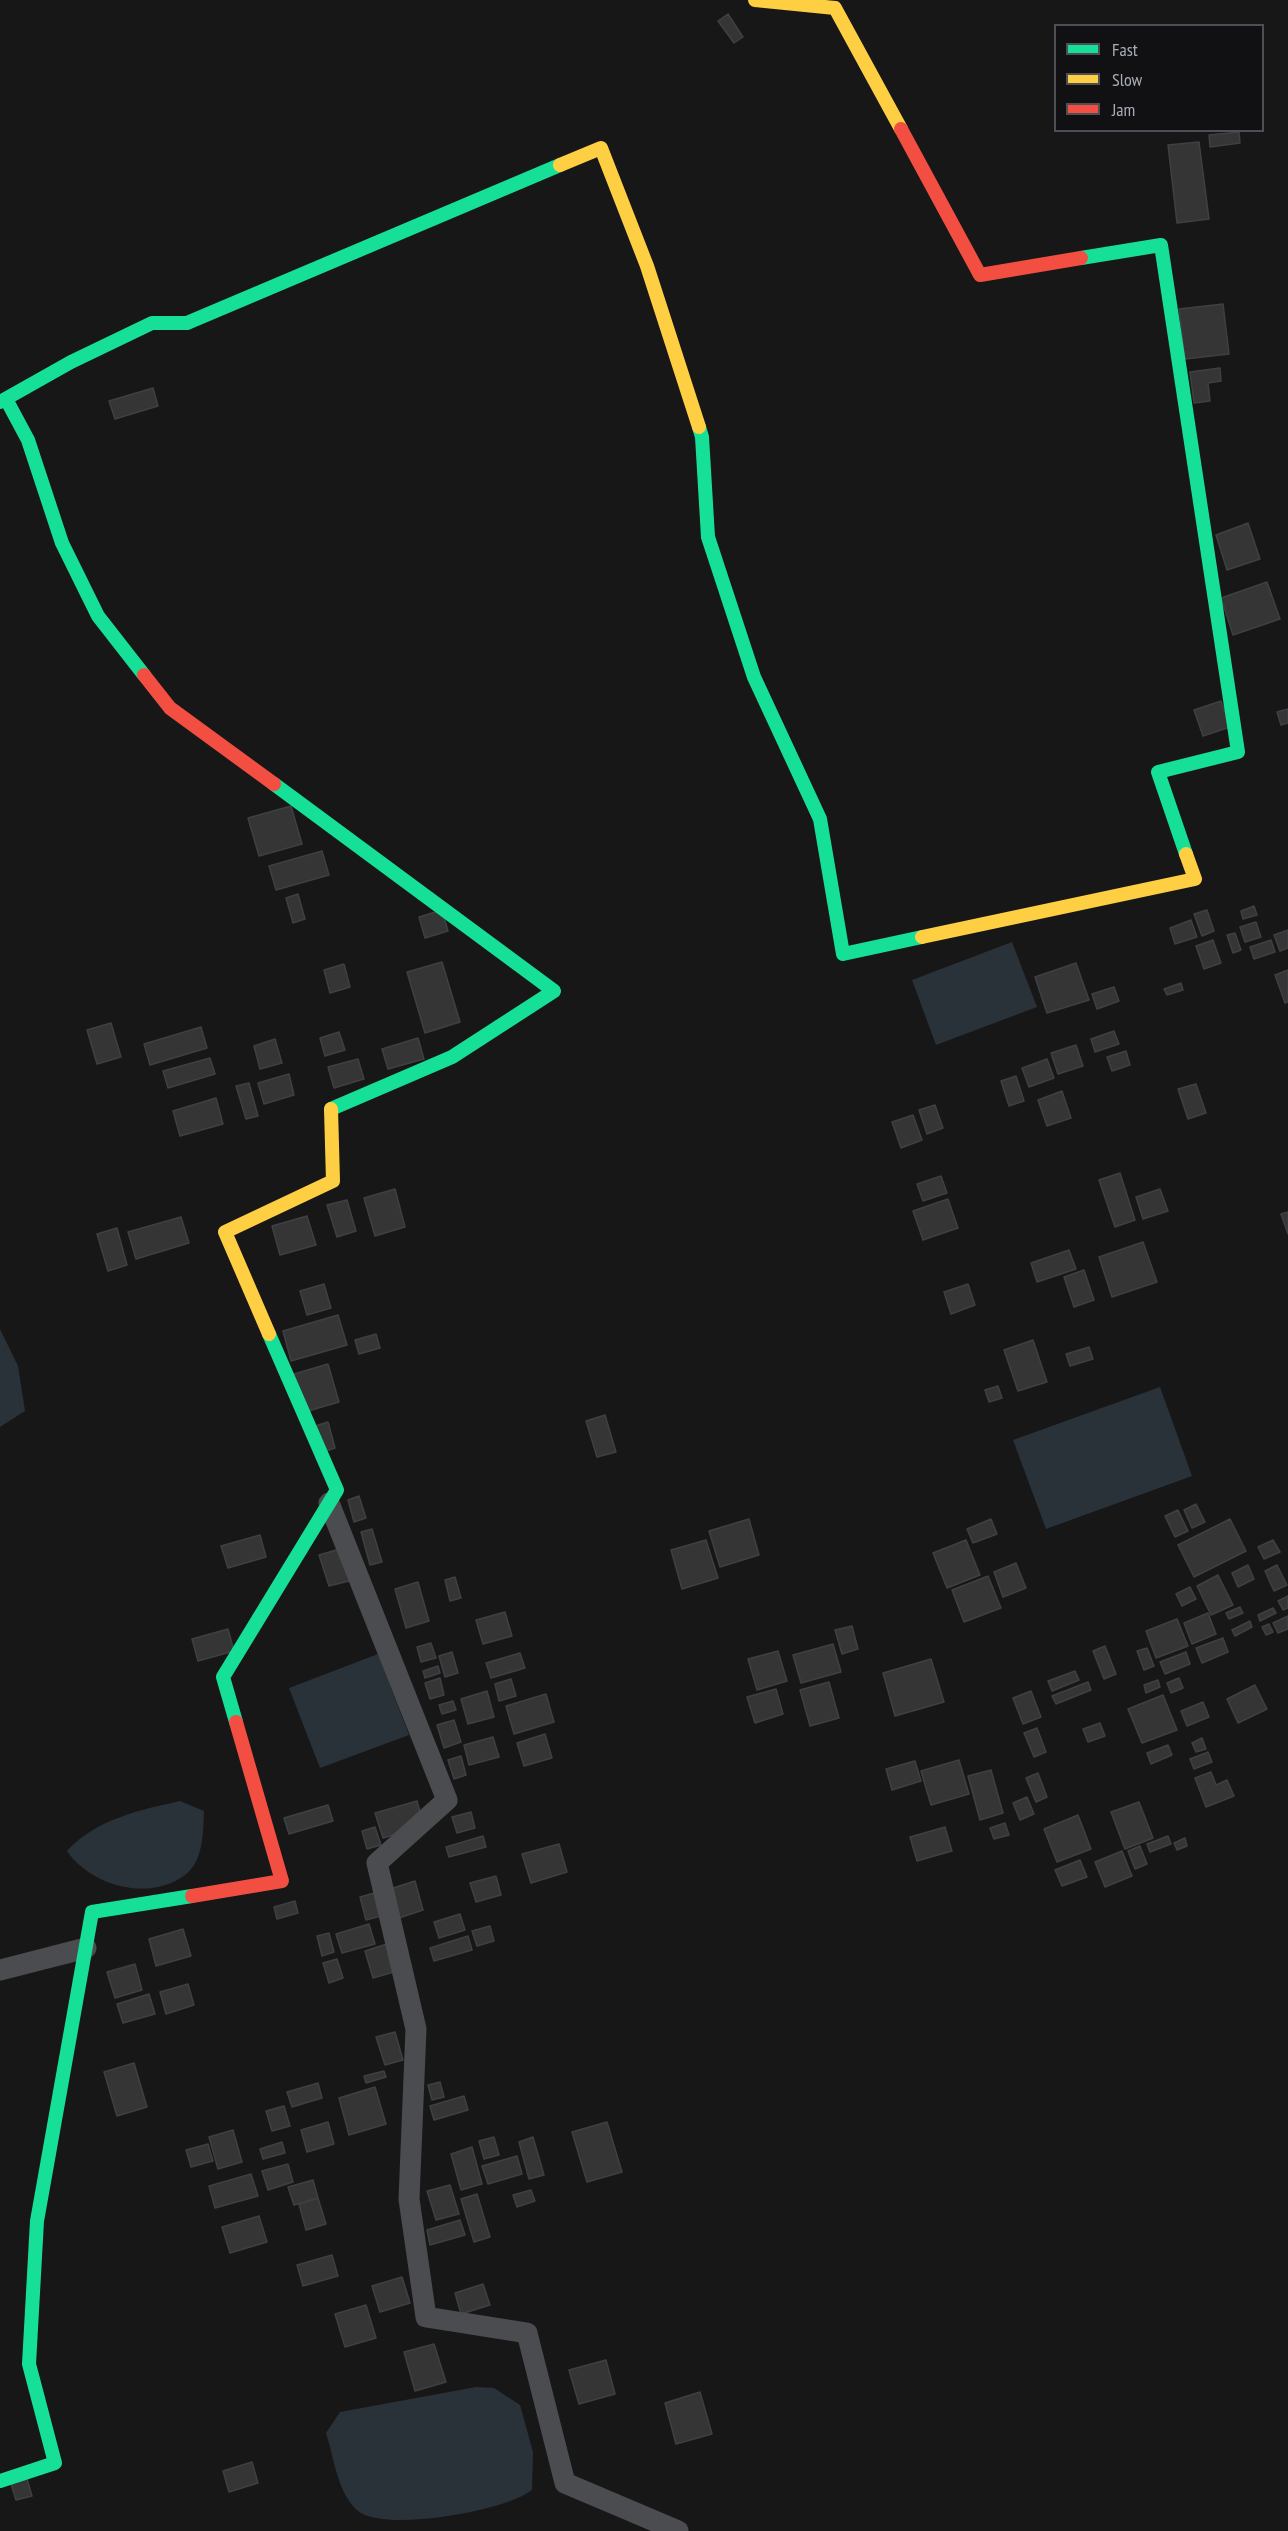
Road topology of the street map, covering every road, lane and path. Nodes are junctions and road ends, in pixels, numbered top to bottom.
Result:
1 (755, 0) edge
2 (3, 401) edge
3 (329, 1503) junction
4 (86, 1948) junction
5 (0, 1970) edge
6 (0, 2481) edge
7 (678, 2531) edge

1 - 2 street
2 - 3 street
3 - 4 street
3 - 7 street
4 - 5 street
4 - 6 street

